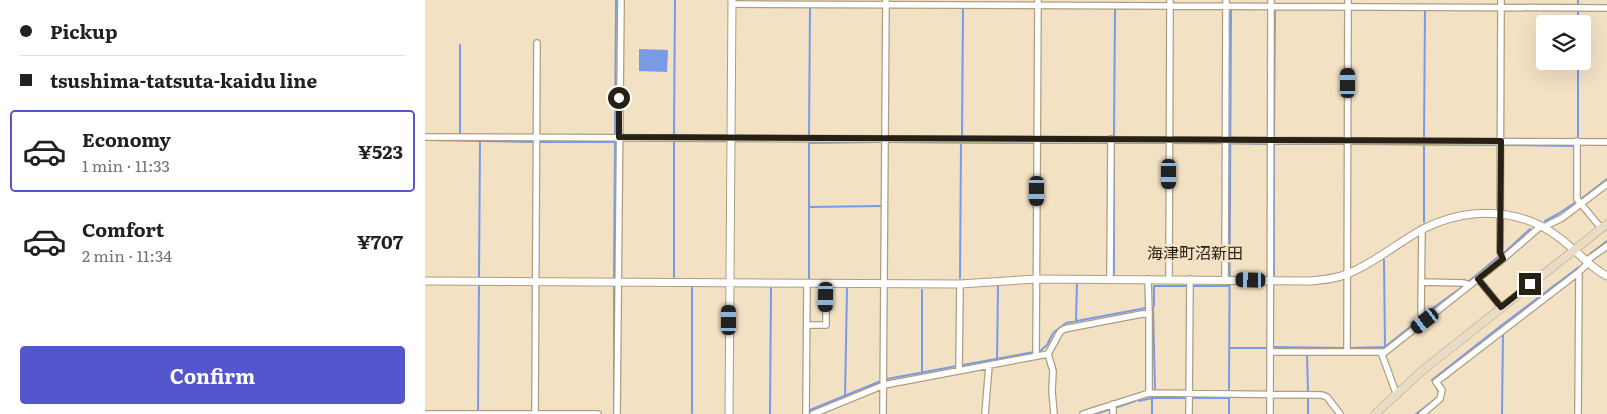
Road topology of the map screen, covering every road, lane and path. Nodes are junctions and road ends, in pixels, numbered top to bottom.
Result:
1 (621, 0) edge
2 (1348, 0) edge
3 (1501, 0) edge
4 (732, 2) edge
5 (886, 3) edge
6 (1038, 3) edge
7 (1170, 3) edge
8 (1271, 3) edge
9 (1228, 5) edge
10 (1348, 7) junction
11 (1501, 7) junction
12 (1607, 8) edge
13 (537, 44) dead end
14 (425, 137) edge
15 (537, 137) junction
16 (619, 137) junction
17 (732, 138) junction
18 (884, 138) junction
19 (1037, 139) junction
20 (1111, 139) junction
21 (1169, 139) junction
22 (1228, 140) junction
23 (1271, 140) junction
24 (1347, 140) junction
25 (1501, 141) junction
26 (1577, 141) junction
27 (1607, 142) edge
28 (1607, 184) edge
29 (1581, 204) junction
30 (1501, 214) junction
31 (1543, 226) junction
32 (1604, 226) edge
33 (1422, 230) junction
34 (1607, 246) edge
35 (1574, 249) junction
36 (1503, 259) junction
37 (1587, 262) junction
38 (1579, 272) junction
39 (1347, 274) junction
40 (1607, 276) edge
41 (1037, 279) junction
42 (1110, 279) junction
43 (1148, 279) junction
44 (1169, 279) junction
45 (1190, 279) junction
46 (1478, 279) junction
47 (1228, 280) junction
48 (1270, 280) junction
49 (425, 282) edge
50 (536, 282) junction
51 (619, 282) junction
52 (729, 282) junction
53 (1422, 282) junction
54 (807, 283) junction
55 (826, 283) junction
56 (884, 283) junction
57 (960, 284) junction
58 (1470, 285) junction
59 (1501, 307) junction
60 (1149, 314) junction
61 (1425, 321) junction
62 (807, 326) junction
63 (1270, 352) junction
64 (1347, 352) junction
65 (1381, 352) junction
66 (1048, 354) junction
67 (1036, 356) junction
68 (989, 364) junction
69 (959, 370) junction
70 (883, 385) junction
71 (1149, 393) junction
72 (1189, 393) junction
73 (1396, 393) junction
74 (1270, 394) junction
75 (1113, 404) junction
76 (1379, 413) edge
77 (425, 414) edge
78 (535, 414) edge
79 (598, 414) edge
80 (617, 414) edge
81 (729, 414) edge
82 (806, 414) edge
83 (813, 414) edge
84 (883, 414) edge
85 (985, 414) edge
86 (1054, 414) edge
87 (1083, 414) edge
88 (1113, 414) edge
89 (1189, 414) edge
90 (1270, 414) edge
91 (1340, 414) edge
92 (1422, 414) edge
93 (1578, 414) edge

1 - 16 street
2 - 10 street
3 - 11 street
4 - 5 street
4 - 17 street
5 - 6 street
5 - 18 street
6 - 7 street
6 - 19 street
7 - 9 street
7 - 21 street
8 - 9 street
8 - 10 street
8 - 23 street
9 - 22 street
10 - 11 street
10 - 24 street
11 - 12 street
11 - 25 street
13 - 15 street
14 - 15 street
15 - 16 street
15 - 50 street
16 - 17 street
16 - 51 street
17 - 18 street
17 - 52 street
18 - 19 street
18 - 56 street
19 - 20 street
19 - 41 street
20 - 21 street
20 - 42 street
21 - 22 street
21 - 44 street
22 - 23 street
22 - 47 street
23 - 24 street
23 - 48 street
24 - 25 street
24 - 39 street
25 - 26 street
25 - 30 street
26 - 27 street
26 - 29 street
28 - 29 street
29 - 31 street
29 - 32 street
30 - 31 street
30 - 33 street
30 - 36 street
31 - 35 street
31 - 36 street
32 - 35 main road
33 - 39 street
33 - 53 street
34 - 37 street
35 - 37 street
35 - 59 main road
36 - 46 street
37 - 38 street
37 - 40 street
38 - 92 street
38 - 93 street
39 - 48 street
39 - 64 street
41 - 42 street
41 - 57 street
41 - 67 street
42 - 43 street
43 - 44 street
43 - 60 street
44 - 45 street
45 - 47 street
45 - 72 street
46 - 58 street
46 - 59 street
47 - 48 street
48 - 63 street
49 - 50 street
50 - 51 street
50 - 78 street
51 - 52 street
51 - 80 street
52 - 54 street
52 - 81 street
53 - 58 street
53 - 61 street
54 - 55 street
54 - 62 street
55 - 56 street
55 - 62 street
56 - 57 street
56 - 70 street
57 - 69 street
58 - 61 street
59 - 73 main road
60 - 66 street
60 - 71 street
61 - 65 street
62 - 82 street
63 - 64 street
63 - 74 street
64 - 65 street
65 - 73 street
66 - 67 street
66 - 86 street
67 - 68 street
68 - 69 street
68 - 85 street
69 - 70 street
70 - 83 street
70 - 84 street
71 - 72 street
71 - 75 street
72 - 74 street
72 - 89 street
73 - 76 main road
74 - 90 street
74 - 91 street
75 - 87 street
75 - 88 street
77 - 78 street
78 - 79 street

